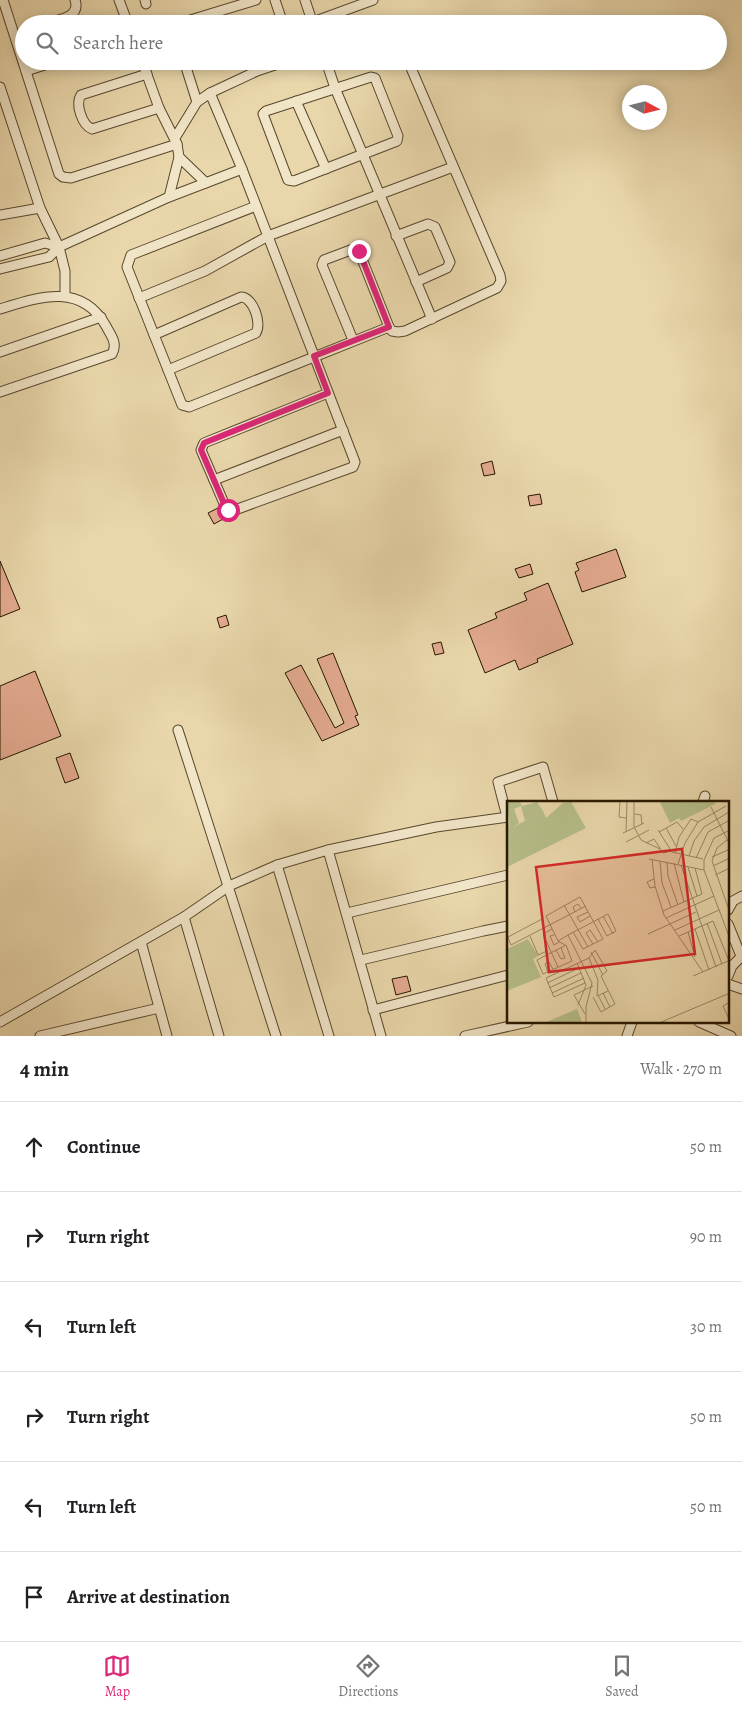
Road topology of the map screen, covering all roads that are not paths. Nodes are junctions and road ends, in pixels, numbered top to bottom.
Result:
1 (3, 0) edge
2 (75, 0) edge
3 (119, 0) edge
4 (256, 0) edge
5 (275, 0) edge
6 (305, 0) edge
7 (374, 0) edge
8 (72, 15) edge
9 (125, 15) edge
10 (207, 15) edge
11 (280, 15) edge
12 (310, 15) edge
13 (334, 15) edge
14 (14, 34) joint
15 (15, 37) edge
16 (29, 70) edge
17 (145, 70) edge
18 (187, 70) edge
19 (260, 70) edge
20 (329, 70) edge
21 (412, 70) edge
22 (26, 71) joint
23 (257, 71) joint
24 (147, 74) junction
25 (0, 87) edge
26 (335, 88) junction
27 (210, 93) junction
28 (296, 101) junction
29 (197, 102) junction
30 (159, 108) junction
31 (176, 141) junction
32 (363, 155) junction
33 (179, 157) junction
34 (453, 167) junction
35 (326, 169) junction
36 (242, 170) junction
37 (206, 183) junction
38 (379, 195) junction
39 (169, 197) junction
40 (256, 206) junction
41 (40, 208) junction
42 (1, 212) edge
43 (268, 236) junction
44 (396, 236) junction
45 (59, 247) junction
46 (0, 256) edge
47 (0, 269) edge
48 (416, 282) junction
49 (65, 296) junction
50 (140, 298) junction
51 (0, 309) edge
52 (101, 316) junction
53 (432, 319) junction
54 (389, 327) junction
55 (154, 335) junction
56 (353, 340) junction
57 (0, 352) edge
58 (314, 356) junction
59 (168, 370) junction
60 (0, 392) edge
61 (328, 393) junction
62 (343, 430) junction
63 (214, 480) junction
64 (178, 730) dead end
65 (553, 801) edge
66 (507, 814) edge
67 (507, 817) edge
68 (328, 850) junction
69 (278, 865) junction
70 (507, 875) edge
71 (229, 886) junction
72 (742, 896) edge
73 (730, 906) edge
74 (347, 913) junction
75 (184, 917) junction
76 (507, 926) edge
77 (730, 929) edge
78 (141, 942) junction
79 (742, 956) edge
80 (360, 960) junction
81 (730, 971) edge
82 (507, 975) edge
83 (730, 985) edge
84 (742, 989) edge
85 (159, 1008) junction
86 (373, 1010) junction
87 (0, 1022) edge
88 (519, 1024) edge
89 (631, 1024) edge
90 (710, 1024) edge
91 (40, 1036) edge
92 (167, 1036) edge
93 (219, 1036) edge
94 (276, 1036) edge
95 (329, 1036) edge
96 (381, 1036) edge
97 (466, 1036) edge
98 (627, 1036) edge
99 (706, 1036) edge
100 (731, 1036) edge

1 - 14 street
2 - 8 street
3 - 9 street
4 - 10 street
5 - 11 street
6 - 12 street
7 - 13 street
14 - 15 street
16 - 22 street
17 - 24 street
18 - 29 street
19 - 23 street
20 - 26 street
21 - 34 street
22 - 31 street
23 - 27 street
24 - 30 street
24 - 30 street
25 - 41 street
26 - 28 street
26 - 32 street
26 - 32 street
27 - 29 street
27 - 36 street
28 - 35 street
28 - 35 street
29 - 31 street
30 - 31 street
31 - 33 street
32 - 35 street
32 - 38 street
33 - 37 street
33 - 39 street
34 - 38 street
34 - 53 street
36 - 37 street
36 - 40 street
37 - 39 street
38 - 43 street
38 - 44 street
39 - 45 street
40 - 43 street
40 - 50 street
41 - 42 street
41 - 45 street
43 - 50 street
43 - 58 street
44 - 48 street
44 - 48 street
45 - 46 street
45 - 47 street
45 - 49 street
48 - 53 street
49 - 51 street
49 - 52 street
50 - 55 street
52 - 57 street
52 - 60 street
53 - 54 street
54 - 56 street
54 - 56 street
55 - 59 street
55 - 59 street
56 - 58 street
58 - 59 street
58 - 61 street
61 - 62 street
61 - 63 street
62 - 63 street
62 - 63 street
64 - 71 street
65 - 66 street
67 - 68 street
68 - 69 street
68 - 74 street
69 - 71 street
69 - 95 street
70 - 74 street
71 - 75 street
71 - 94 street
72 - 73 street
74 - 80 street
75 - 78 street
75 - 93 street
76 - 80 street
77 - 79 street
78 - 85 street
78 - 87 street
79 - 81 street
80 - 86 street
82 - 86 street
83 - 84 street
85 - 91 street
85 - 92 street
86 - 96 street
88 - 97 street
89 - 98 street
90 - 99 street
90 - 100 street

